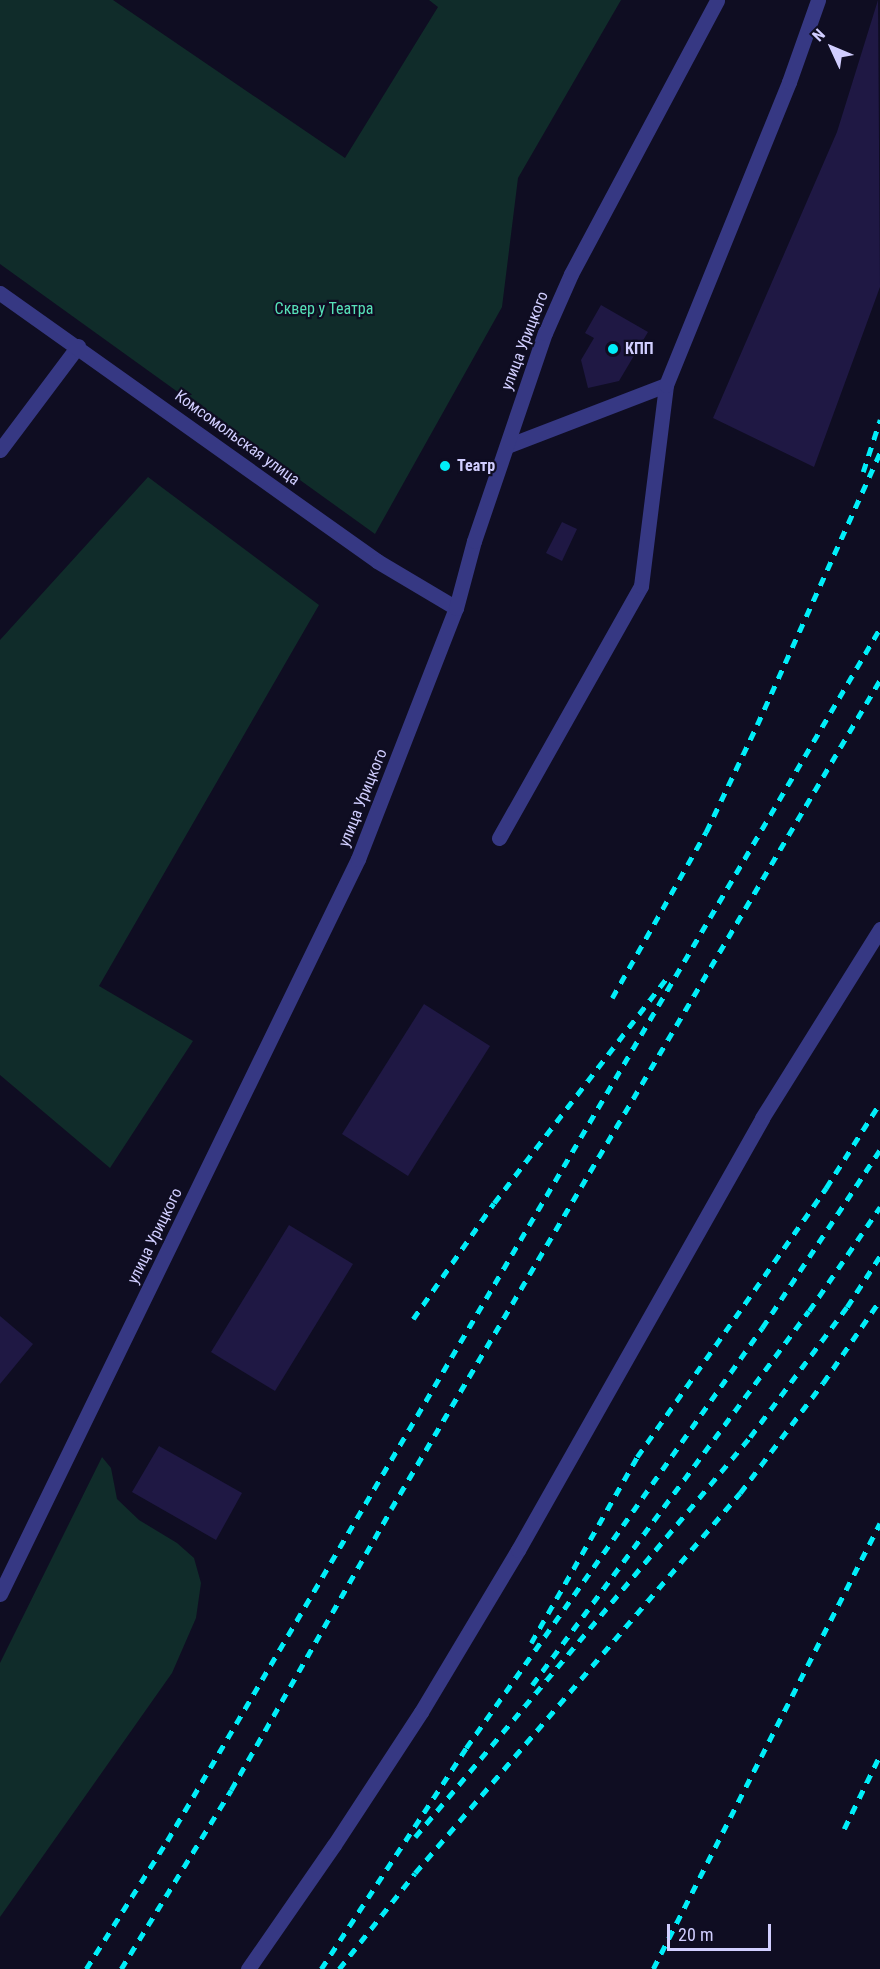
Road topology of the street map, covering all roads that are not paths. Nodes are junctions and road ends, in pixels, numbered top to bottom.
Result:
1 (717, 0) edge
2 (818, 0) edge
3 (0, 293) edge
4 (78, 346) junction
5 (666, 385) junction
6 (507, 446) junction
7 (0, 450) edge
8 (456, 608) junction
9 (499, 838) dead end
10 (880, 930) edge
11 (0, 1594) edge
12 (248, 1969) edge

1 - 6 street, улица Урицкого
2 - 5 street
3 - 4 street, Комсомольская улица
4 - 7 street
4 - 8 street, Комсомольская улица
5 - 6 street
5 - 9 street
6 - 8 street, улица Урицкого
8 - 11 street, улица Урицкого
10 - 12 street

